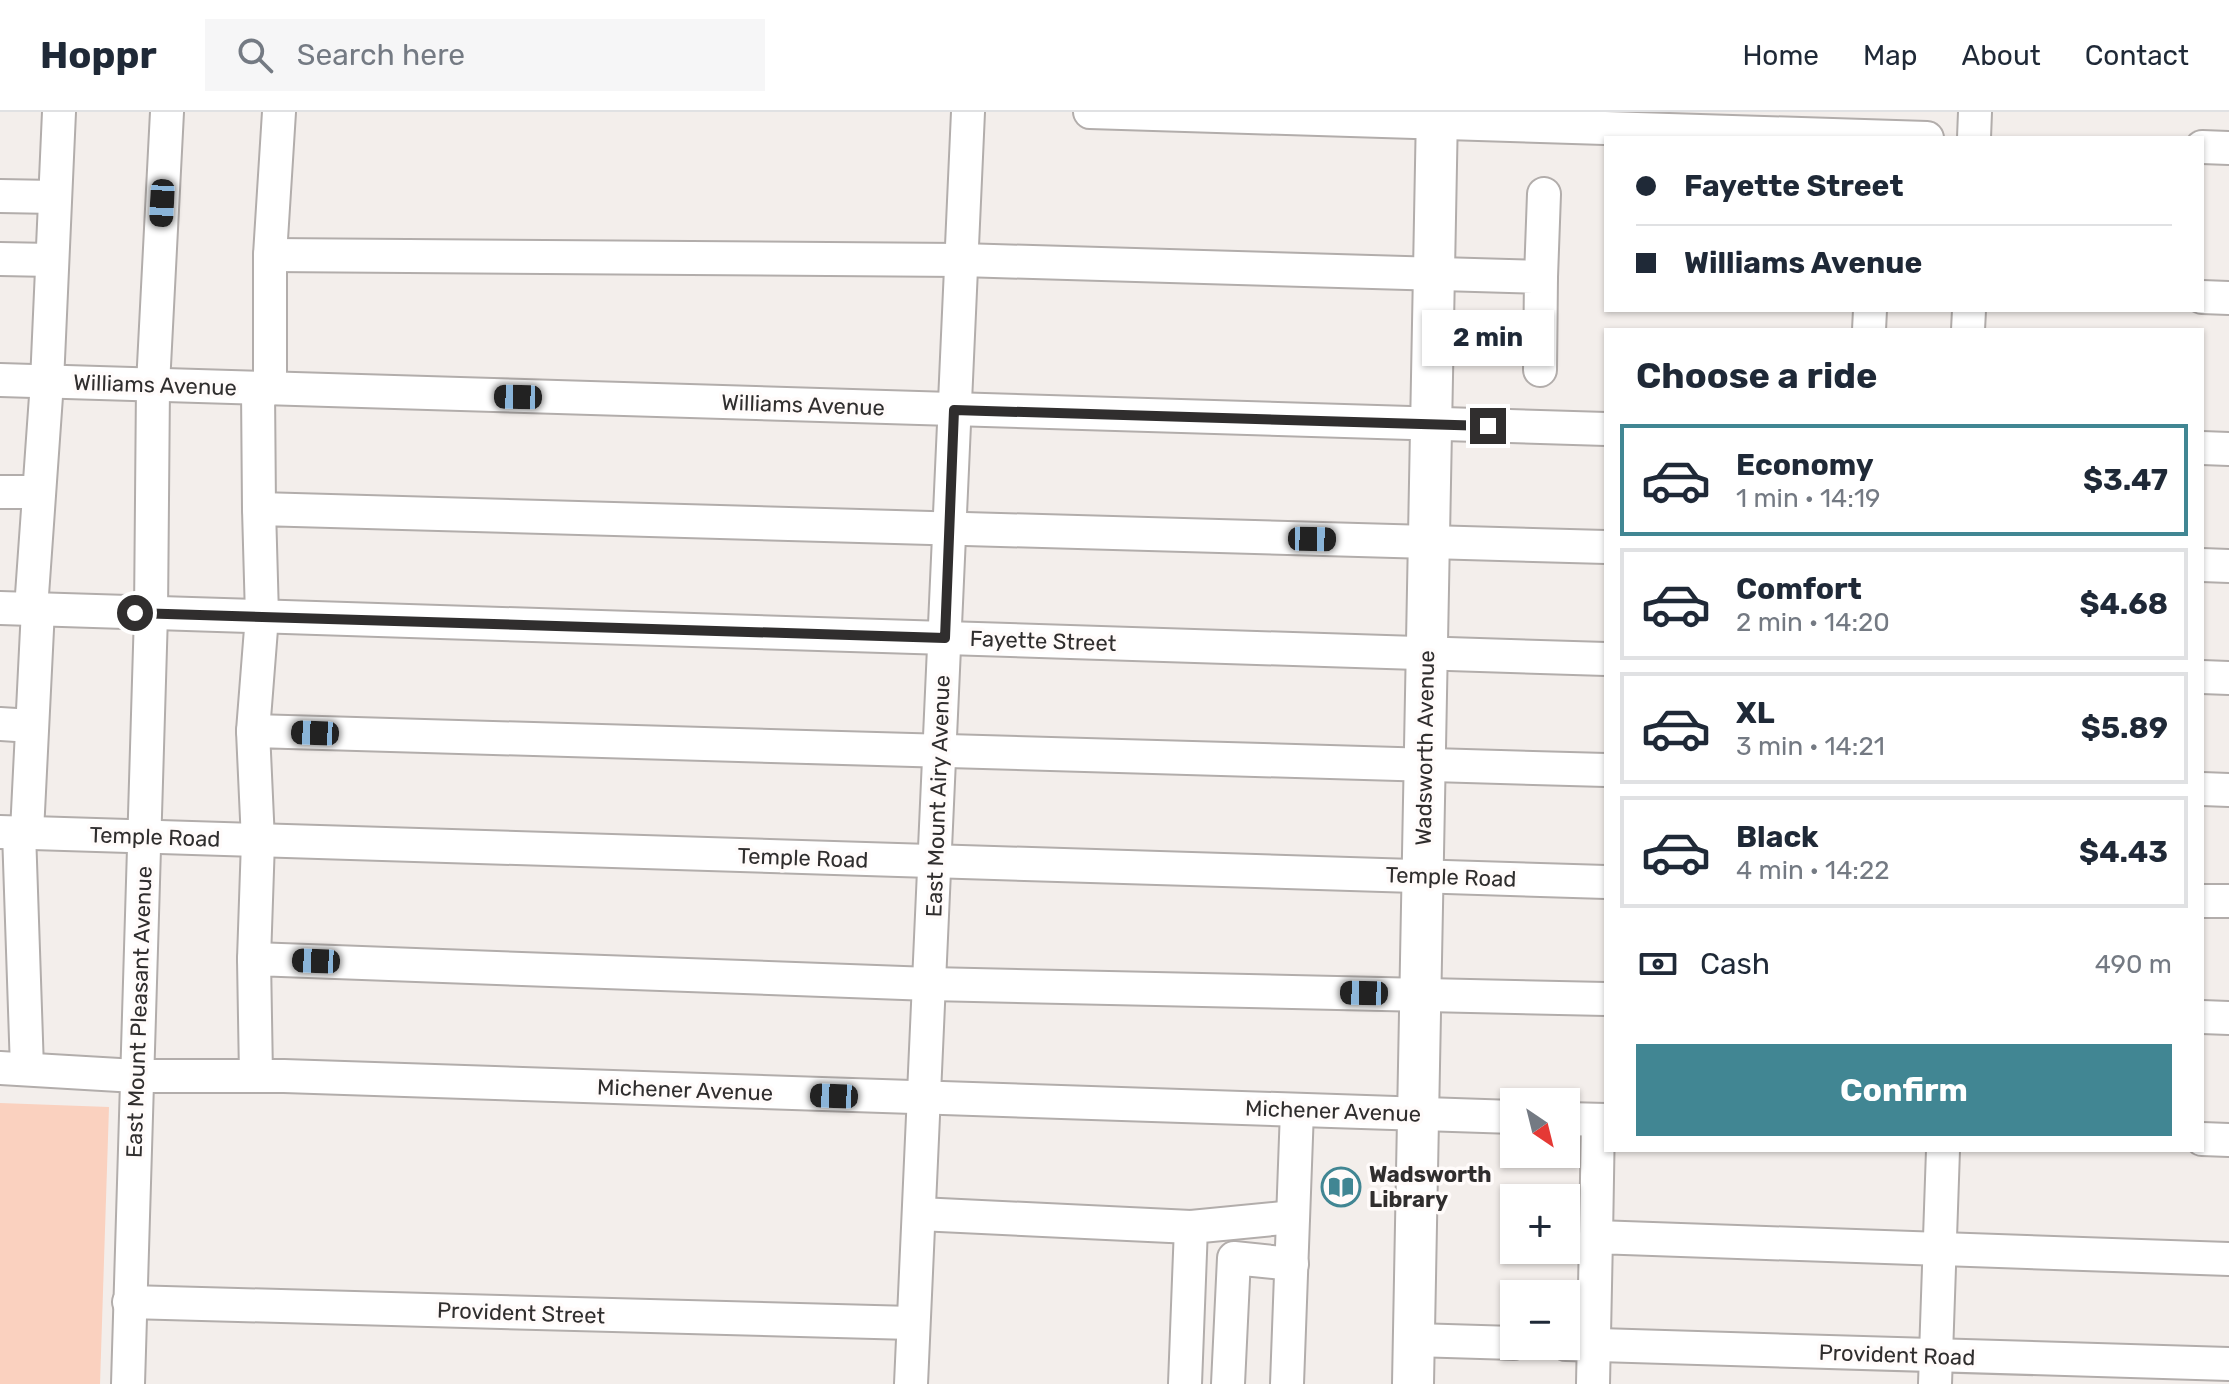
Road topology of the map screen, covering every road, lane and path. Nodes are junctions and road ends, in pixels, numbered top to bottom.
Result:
1 (59, 112) edge
2 (167, 112) edge
3 (279, 112) edge
4 (968, 112) edge
5 (1090, 112) edge
6 (1975, 112) edge
7 (1437, 118) edge
8 (1878, 136) edge
9 (1974, 136) edge
10 (2204, 147) edge
11 (2229, 148) edge
12 (1544, 194) dead end
13 (0, 196) edge
14 (55, 197) junction
15 (270, 255) junction
16 (0, 259) edge
17 (52, 260) junction
18 (961, 260) junction
19 (1434, 274) junction
20 (1541, 277) junction
21 (2204, 297) edge
22 (2229, 298) edge
23 (1540, 370) dead end
24 (0, 380) edge
25 (47, 382) junction
26 (153, 385) junction
27 (264, 389) junction
28 (954, 410) junction
29 (1430, 425) junction
30 (1604, 429) edge
31 (2204, 448) edge
32 (2229, 449) edge
33 (0, 492) edge
34 (39, 492) junction
35 (259, 509) junction
36 (949, 529) junction
37 (1429, 542) junction
38 (1604, 547) edge
39 (2204, 565) edge
40 (2229, 566) edge
41 (23, 609) edge
42 (151, 614) junction
43 (262, 616) junction
44 (945, 638) junction
45 (1426, 653) junction
46 (1604, 659) edge
47 (2204, 677) edge
48 (2229, 678) edge
49 (0, 724) edge
50 (32, 726) junction
51 (253, 731) junction
52 (940, 753) junction
53 (1424, 764) junction
54 (1604, 770) edge
55 (2204, 789) edge
56 (2229, 790) edge
57 (15, 832) edge
58 (144, 837) junction
59 (258, 841) junction
60 (937, 862) junction
61 (1423, 877) junction
62 (1604, 882) edge
63 (2204, 901) edge
64 (2229, 901) edge
65 (11, 946) edge
66 (254, 959) junction
67 (930, 984) junction
68 (1421, 994) junction
69 (1604, 999) edge
70 (2204, 1017) edge
71 (2229, 1018) edge
72 (14, 1068) edge
73 (256, 1075) junction
74 (136, 1076) junction
75 (926, 1099) junction
76 (1297, 1110) junction
77 (1417, 1114) junction
78 (1500, 1117) edge
79 (1580, 1119) edge
80 (1602, 1120) edge
81 (2204, 1139) edge
82 (2229, 1140) edge
83 (1943, 1152) edge
84 (919, 1214) junction
85 (1293, 1217) junction
86 (1191, 1227) junction
87 (1596, 1237) junction
88 (1941, 1247) junction
89 (2229, 1259) edge
90 (1292, 1264) junction
91 (129, 1302) junction
92 (912, 1323) junction
93 (1414, 1340) junction
94 (1500, 1343) edge
95 (1580, 1344) edge
96 (2229, 1364) edge
97 (1935, 1370) edge
98 (2171, 1373) edge
99 (128, 1384) edge
100 (911, 1384) edge
101 (1185, 1384) edge
102 (1228, 1384) edge
103 (1287, 1384) edge
104 (1413, 1384) edge
105 (1593, 1384) edge

1 - 14 street
2 - 26 street, East Mount Pleasant Avenue
3 - 15 street
4 - 18 street, East Mount Airy Avenue
5 - 7 street
6 - 9 street
7 - 8 street
7 - 19 main road, Wadsworth Avenue
10 - 11 street
12 - 20 street
13 - 14 street
14 - 17 street
15 - 18 street
15 - 27 street
16 - 17 street
17 - 25 street
18 - 19 street
18 - 28 street, East Mount Airy Avenue
19 - 20 street
19 - 29 main road, Wadsworth Avenue
20 - 23 street
21 - 22 street
24 - 25 street, Williams Avenue
25 - 26 street, Williams Avenue
25 - 34 street
26 - 27 street, Williams Avenue
26 - 42 street, East Mount Pleasant Avenue
27 - 28 street, Williams Avenue
27 - 35 street
28 - 29 street, Williams Avenue
28 - 36 street, East Mount Airy Avenue
29 - 30 street, Williams Avenue
29 - 37 main road, Wadsworth Avenue
31 - 32 street
33 - 34 street
34 - 41 street
35 - 36 street
35 - 43 street
36 - 37 street
36 - 44 street, East Mount Airy Avenue
37 - 38 street
37 - 45 main road, Wadsworth Avenue
39 - 40 street
41 - 42 street, Fayette Street
41 - 50 street
42 - 43 street, Fayette Street
42 - 58 street, East Mount Pleasant Avenue
43 - 44 street, Fayette Street
43 - 51 street
44 - 45 street, Fayette Street
44 - 52 street, East Mount Airy Avenue
45 - 46 street, Fayette Street
45 - 53 main road, Wadsworth Avenue
47 - 48 street
49 - 50 street
50 - 57 street
51 - 52 street
51 - 59 street
52 - 53 street
52 - 60 street, East Mount Airy Avenue
53 - 54 street
53 - 61 main road, Wadsworth Avenue
55 - 56 street
57 - 58 street, Temple Road
57 - 65 street
58 - 59 street, Temple Road
58 - 74 street, East Mount Pleasant Avenue
59 - 60 street, Temple Road
59 - 66 street
60 - 61 street, Temple Road
60 - 67 street, East Mount Airy Avenue
61 - 62 street, Temple Road
61 - 68 main road, Wadsworth Avenue
63 - 64 street
65 - 72 street
66 - 67 street
66 - 73 street
67 - 68 street
67 - 75 street, East Mount Airy Avenue
68 - 69 street
68 - 77 main road, Wadsworth Avenue
70 - 71 street
72 - 74 street, Michener Avenue
73 - 74 street, Michener Avenue
73 - 75 street, Michener Avenue
74 - 91 street, East Mount Pleasant Avenue
75 - 76 street, Michener Avenue
75 - 84 street, East Mount Airy Avenue
76 - 77 street, Michener Avenue
76 - 85 street
77 - 78 street, Michener Avenue
77 - 93 main road, Wadsworth Avenue
79 - 80 street
80 - 87 street
81 - 82 street
83 - 88 street
84 - 86 street
84 - 92 street, East Mount Airy Avenue
85 - 86 street
85 - 90 street
86 - 101 street
87 - 88 street
87 - 95 street
88 - 89 street
88 - 97 street
90 - 102 street
90 - 103 street
91 - 92 street, Provident Street
91 - 99 street, East Mount Pleasant Avenue
92 - 100 street, East Mount Airy Avenue
93 - 94 street
93 - 104 main road, Wadsworth Avenue
95 - 97 street, Provident Road
95 - 105 street
96 - 98 street, Provident Road
97 - 98 street, Provident Road

